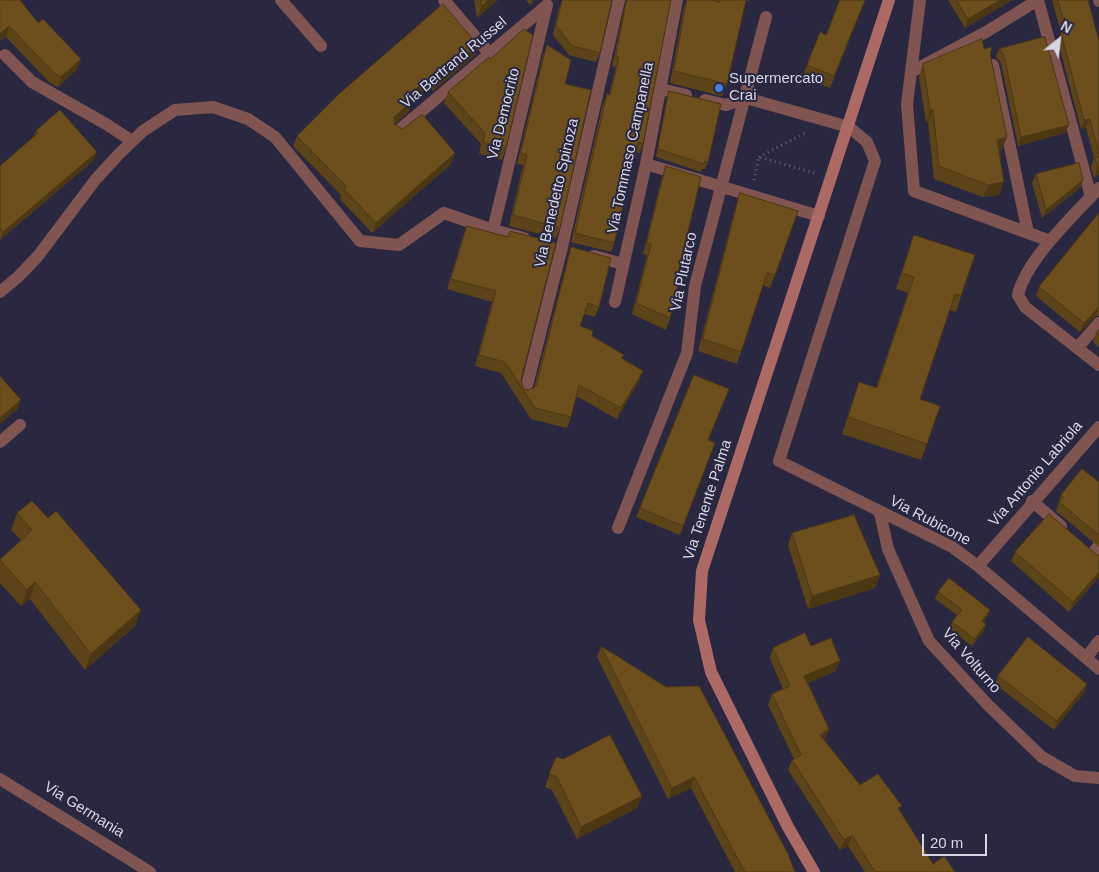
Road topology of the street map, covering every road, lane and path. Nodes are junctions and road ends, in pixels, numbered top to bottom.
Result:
1 (281, 0) edge
2 (444, 0) edge
3 (618, 0) edge
4 (677, 0) edge
5 (889, 0) edge
6 (920, 0) edge
7 (1038, 0) edge
8 (550, 3) edge
9 (766, 17) dead end
10 (321, 46) dead end
11 (490, 54) junction
12 (5, 55) dead end
13 (993, 65) edge
14 (910, 72) junction
15 (661, 89) junction
16 (746, 98) junction
17 (811, 116) junction
18 (849, 127) junction
19 (398, 131) edge
20 (132, 142) junction
21 (759, 157) junction
22 (646, 164) junction
23 (831, 179) junction
24 (720, 187) junction
25 (1095, 193) edge
26 (746, 194) junction
27 (819, 216) junction
28 (493, 230) junction
29 (1028, 233) junction
30 (536, 241) edge
31 (1050, 241) junction
32 (566, 248) junction
33 (623, 264) junction
34 (0, 292) edge
35 (615, 302) dead end
36 (1099, 323) edge
37 (1078, 348) junction
38 (1099, 365) edge
39 (525, 393) edge
40 (20, 424) dead end
41 (1099, 427) edge
42 (0, 442) edge
43 (1032, 501) junction
44 (880, 513) junction
45 (618, 528) dead end
46 (1070, 533) edge
47 (978, 566) junction
48 (1099, 641) edge
49 (1086, 658) junction
50 (1099, 669) edge
51 (1099, 778) edge
52 (0, 779) edge
53 (150, 872) edge
54 (814, 872) edge

1 - 10 street
2 - 11 street
3 - 32 street, Via Benedetto Spinoza
4 - 15 street, Via Tommaso Campanella
5 - 18 main road, Via Tenente Palma
6 - 14 street
7 - 14 street
7 - 25 street
8 - 11 street, Via Bertrand Russel
8 - 28 street, Via Democrito
9 - 16 street, Via Plutarco
11 - 19 street, Via Bertrand Russel
12 - 20 street
13 - 29 street
14 - 29 street
15 - 16 street
15 - 22 street, Via Tommaso Campanella
16 - 17 street
16 - 24 street, Via Plutarco
17 - 18 street
17 - 21 path
18 - 23 main road, Via Tenente Palma
18 - 44 street, Via Rubicone
20 - 28 street
20 - 34 street
21 - 23 path
21 - 26 path
22 - 24 street
22 - 33 street, Via Tommaso Campanella
23 - 27 main road, Via Tenente Palma
24 - 26 street
24 - 45 street, Via Plutarco
25 - 31 street
26 - 27 street
27 - 54 main road, Via Tenente Palma
28 - 30 street
29 - 31 street
31 - 37 street
32 - 33 street
32 - 39 street, Via Benedetto Spinoza
33 - 35 street, Via Tommaso Campanella
36 - 37 street
37 - 38 street
40 - 42 street
41 - 43 street, Via Antonio Labriola
43 - 46 street
43 - 47 street, Via Antonio Labriola
44 - 47 street, Via Rubicone
44 - 51 street, Via Volturno
47 - 49 street, Via Rubicone
48 - 49 street
49 - 50 street, Via Rubicone
52 - 53 street, Via Germania

